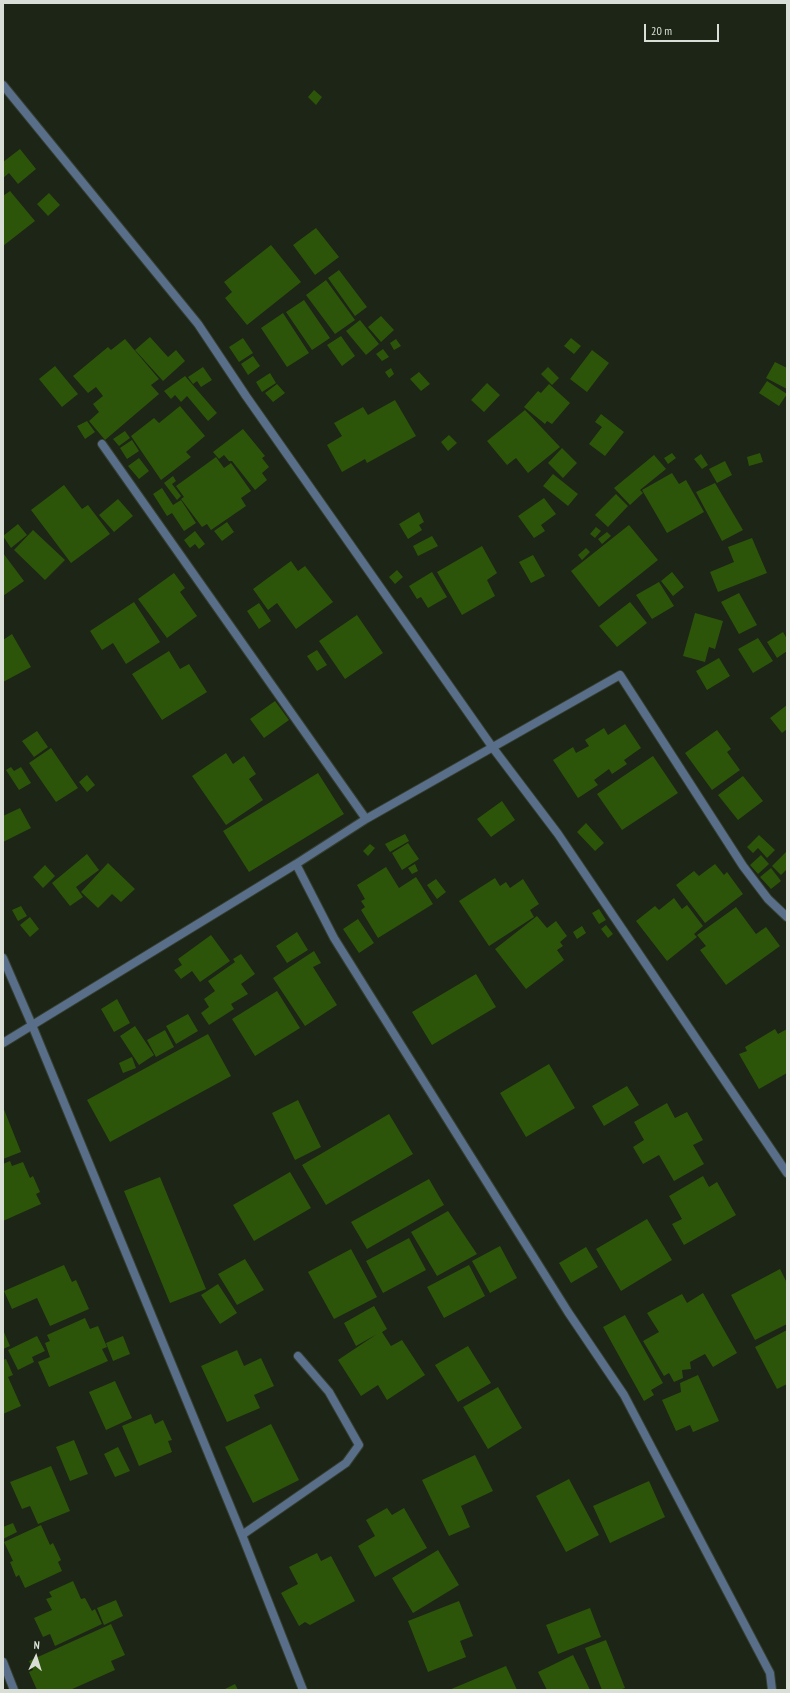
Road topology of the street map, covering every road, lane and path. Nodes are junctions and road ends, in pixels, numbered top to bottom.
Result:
1 (3, 85) edge
2 (102, 444) dead end
3 (493, 748) junction
4 (366, 819) junction
5 (296, 864) junction
6 (787, 917) edge
7 (3, 958) edge
8 (32, 1025) junction
9 (3, 1043) edge
10 (787, 1173) edge
11 (298, 1356) dead end
12 (242, 1535) junction
13 (3, 1662) edge
14 (14, 1690) edge
15 (303, 1690) edge
16 (772, 1690) edge

1 - 3 street
2 - 4 street
3 - 4 street
3 - 6 street
3 - 10 street
4 - 5 street
5 - 8 street
5 - 16 street
7 - 8 street
8 - 9 street
8 - 12 street
11 - 12 street
12 - 15 street
13 - 14 street

